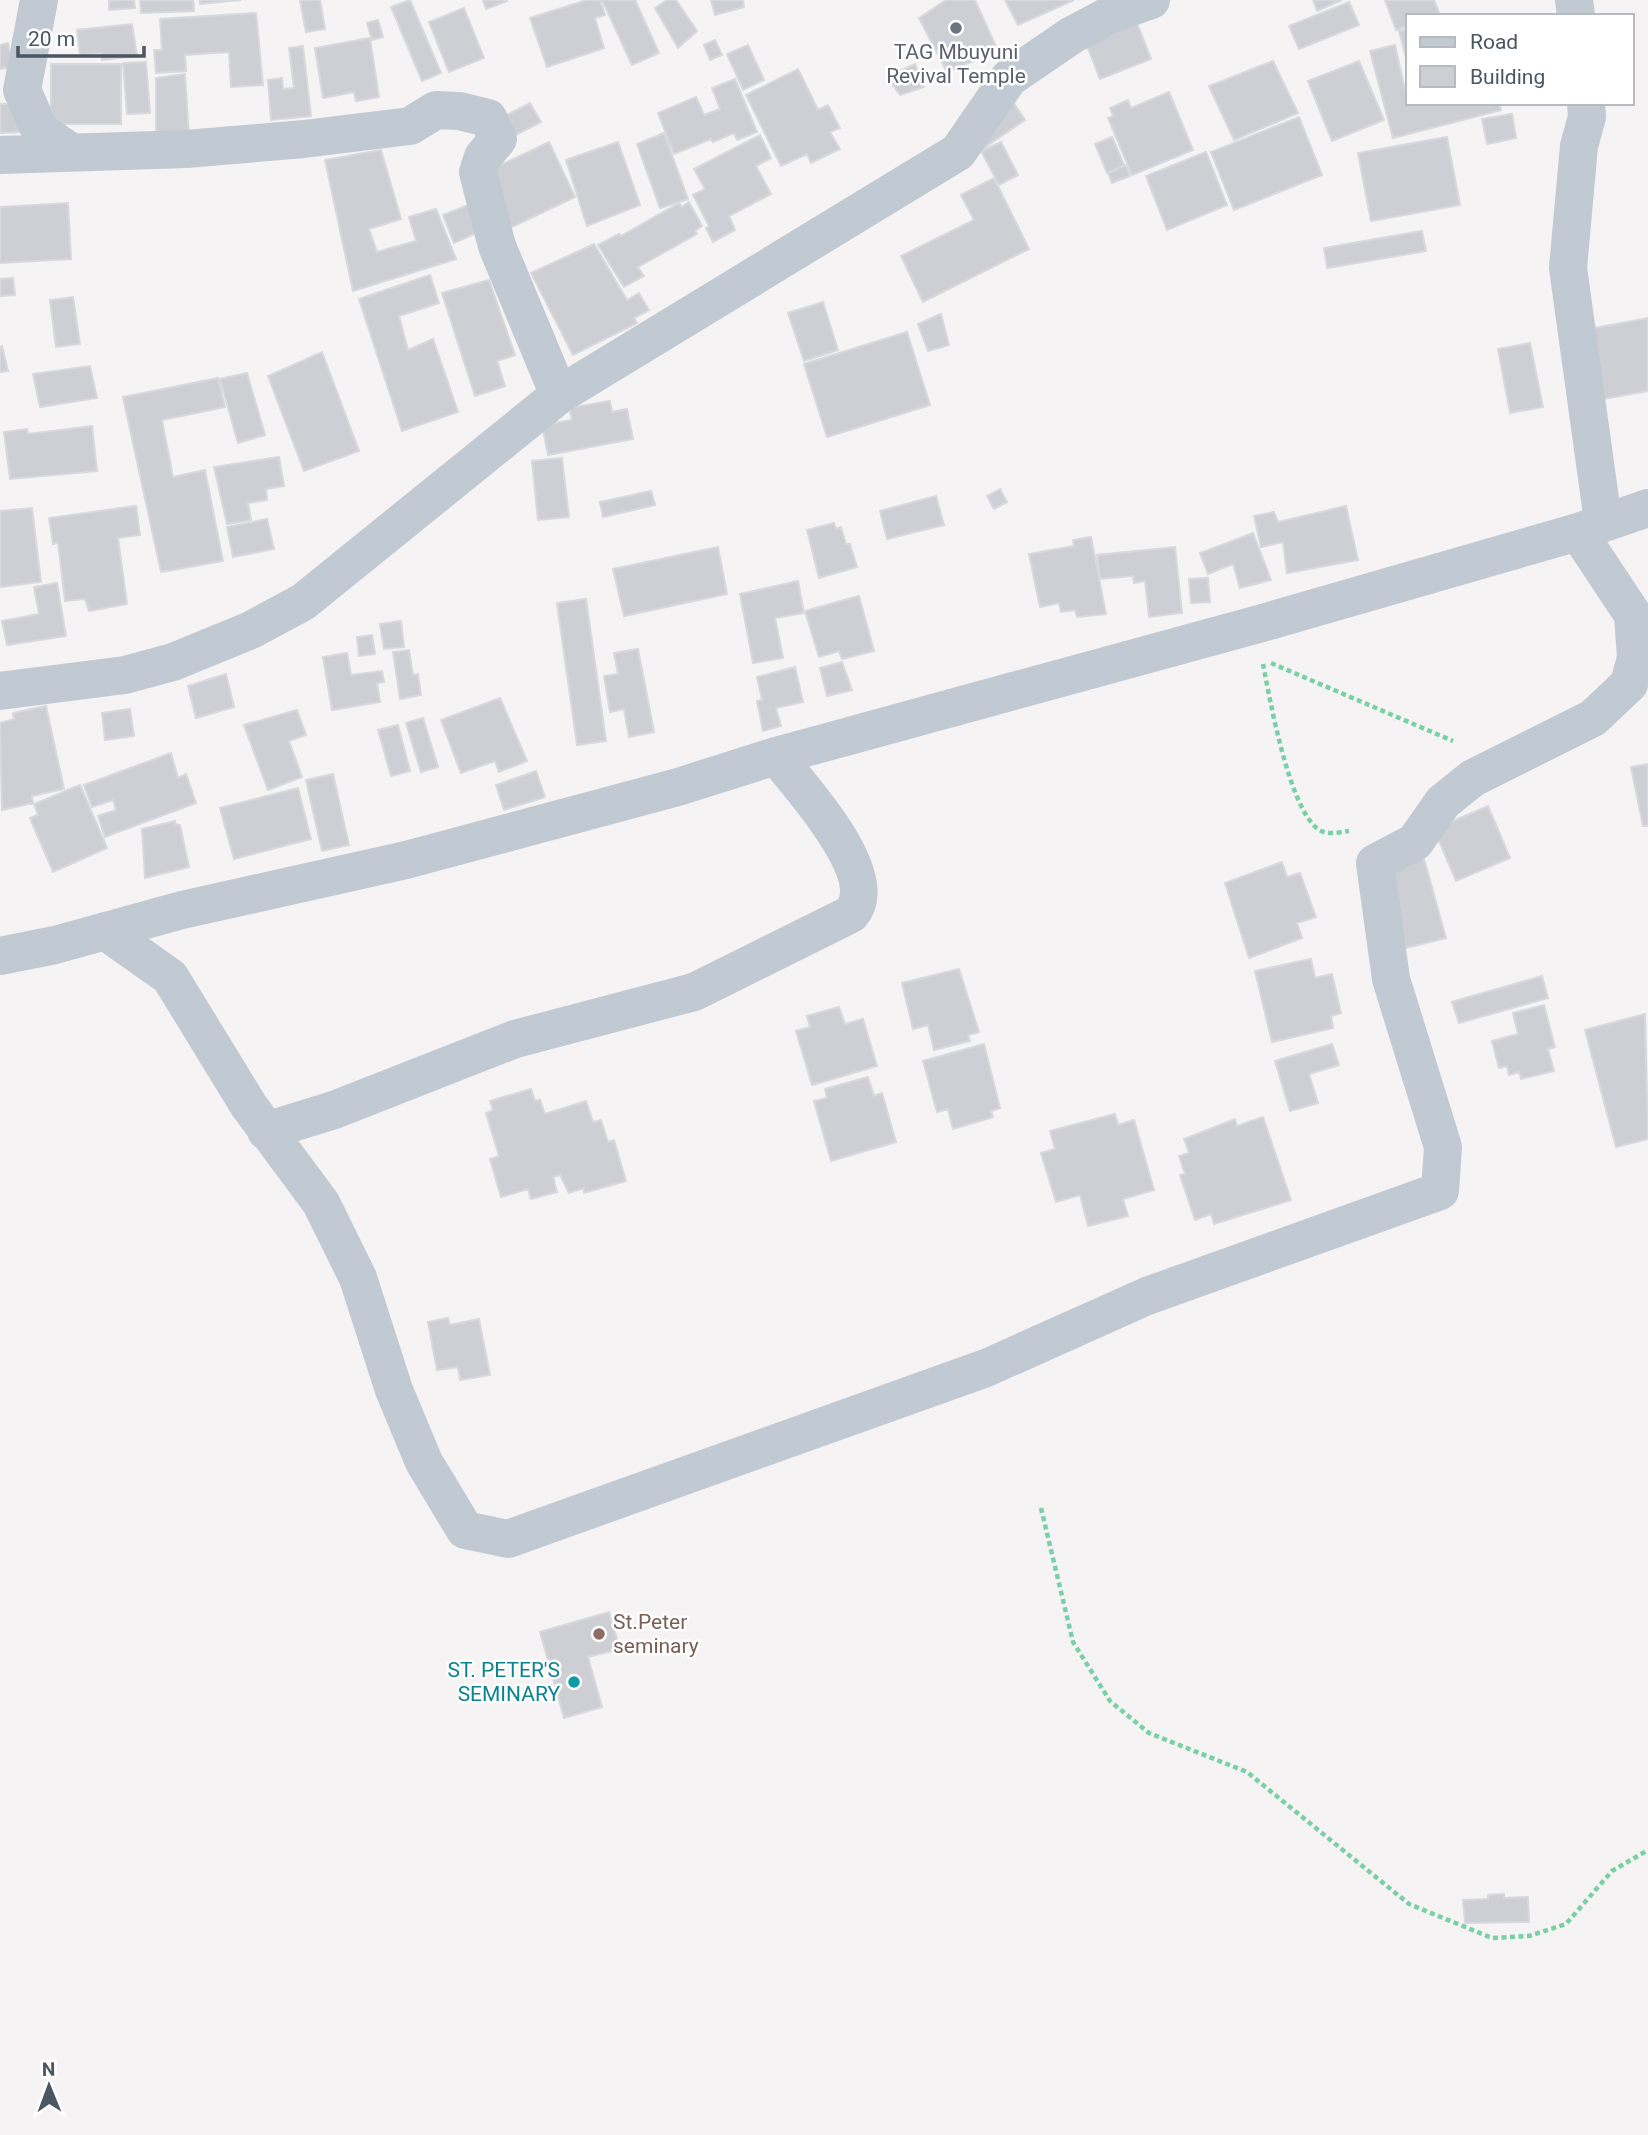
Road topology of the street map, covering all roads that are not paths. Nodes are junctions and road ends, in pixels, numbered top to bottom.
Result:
1 (39, 0) edge
2 (1151, 0) edge
3 (1586, 105) edge
4 (71, 152) junction
5 (0, 155) edge
6 (559, 395) junction
7 (1648, 508) edge
8 (1591, 527) junction
9 (1641, 631) edge
10 (0, 691) edge
11 (776, 756) junction
12 (105, 931) junction
13 (0, 956) edge
14 (266, 1131) junction

1 - 4 street
2 - 6 street
3 - 8 street
4 - 5 street
4 - 6 street
6 - 10 street
7 - 8 street
8 - 9 street
8 - 11 street
9 - 14 street
11 - 12 street
11 - 14 street
12 - 13 street
12 - 14 street

